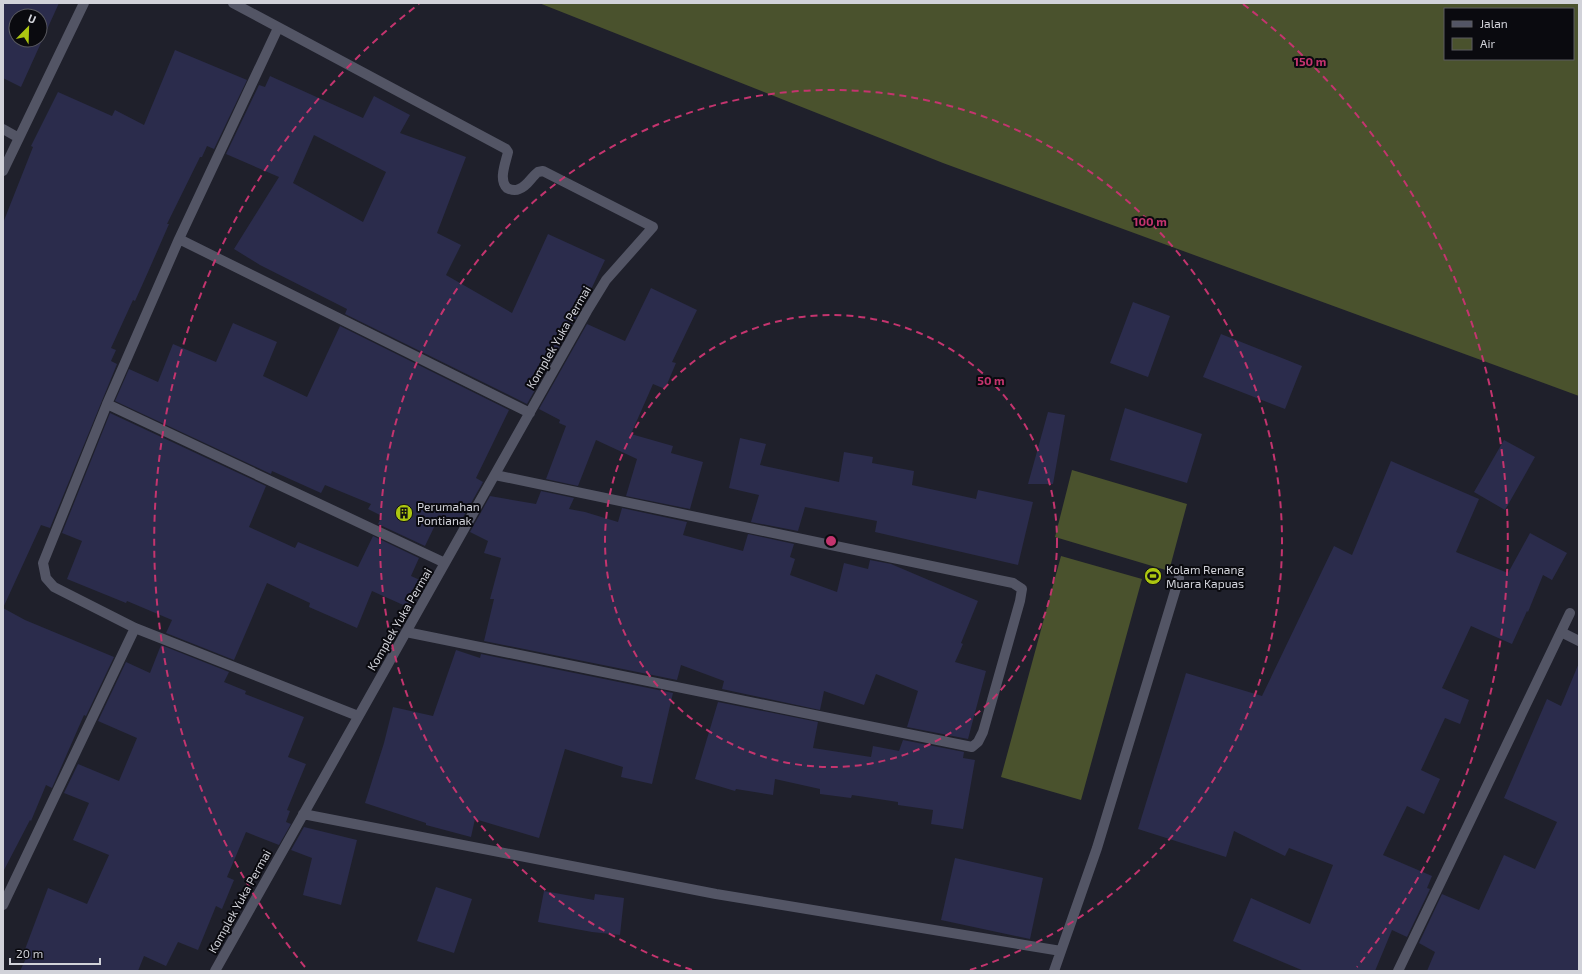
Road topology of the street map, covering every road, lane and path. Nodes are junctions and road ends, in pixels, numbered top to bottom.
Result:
1 (84, 3) edge
2 (233, 3) edge
3 (278, 28) junction
4 (3, 129) edge
5 (19, 138) junction
6 (3, 171) edge
7 (179, 240) junction
8 (107, 404) junction
9 (530, 413) junction
10 (495, 475) junction
11 (445, 563) junction
12 (1180, 578) dead end
13 (1570, 613) dead end
14 (135, 628) junction
15 (406, 632) junction
16 (1561, 632) junction
17 (1579, 641) edge
18 (358, 716) junction
19 (303, 814) junction
20 (3, 905) edge
21 (1061, 951) junction
22 (215, 971) edge
23 (1054, 971) edge
24 (1398, 971) edge

1 - 5 street
2 - 3 street
3 - 7 street
3 - 9 street, Komplek Yuka Permai
4 - 5 street
5 - 6 street
7 - 8 street
7 - 9 street
8 - 11 street
8 - 14 street
9 - 10 street, Komplek Yuka Permai
10 - 11 street, Komplek Yuka Permai
10 - 15 street
11 - 15 street, Komplek Yuka Permai
12 - 21 street
13 - 16 street
14 - 18 street
14 - 20 street
15 - 18 street, Komplek Yuka Permai
16 - 17 street
16 - 24 street
18 - 19 street, Komplek Yuka Permai
19 - 21 street
19 - 22 street, Komplek Yuka Permai
21 - 23 street

